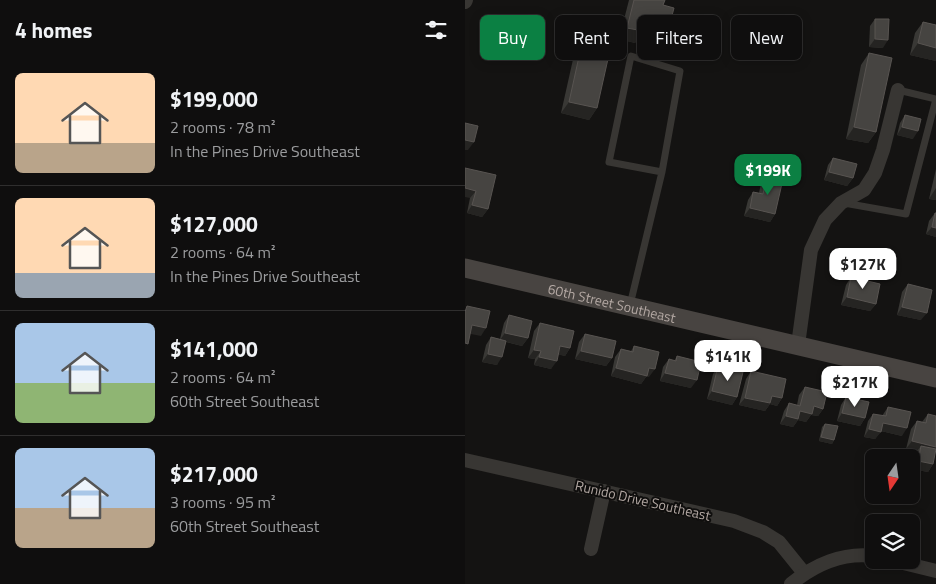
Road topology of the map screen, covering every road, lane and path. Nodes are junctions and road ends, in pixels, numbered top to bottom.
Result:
1 (898, 90) joint
2 (663, 172) junction
3 (841, 203) junction
4 (465, 268) edge
5 (630, 307) junction
6 (797, 345) junction
7 (936, 378) edge
8 (465, 460) edge
9 (604, 491) junction
10 (591, 549) dead end
11 (865, 556) edge
12 (920, 566) edge
13 (936, 570) edge
14 (804, 573) junction
15 (936, 576) edge
16 (791, 584) edge
17 (934, 584) edge

1 - 3 street
1 - 3 lane
2 - 2 lane
2 - 5 lane
3 - 6 street
4 - 5 main road, 60th Street Southeast
5 - 6 main road, 60th Street Southeast
6 - 7 main road, 60th Street Southeast
8 - 9 street, Runido Drive Southeast
9 - 10 street
9 - 14 street, Runido Drive Southeast
11 - 14 street
12 - 13 street
14 - 16 street
15 - 17 street

